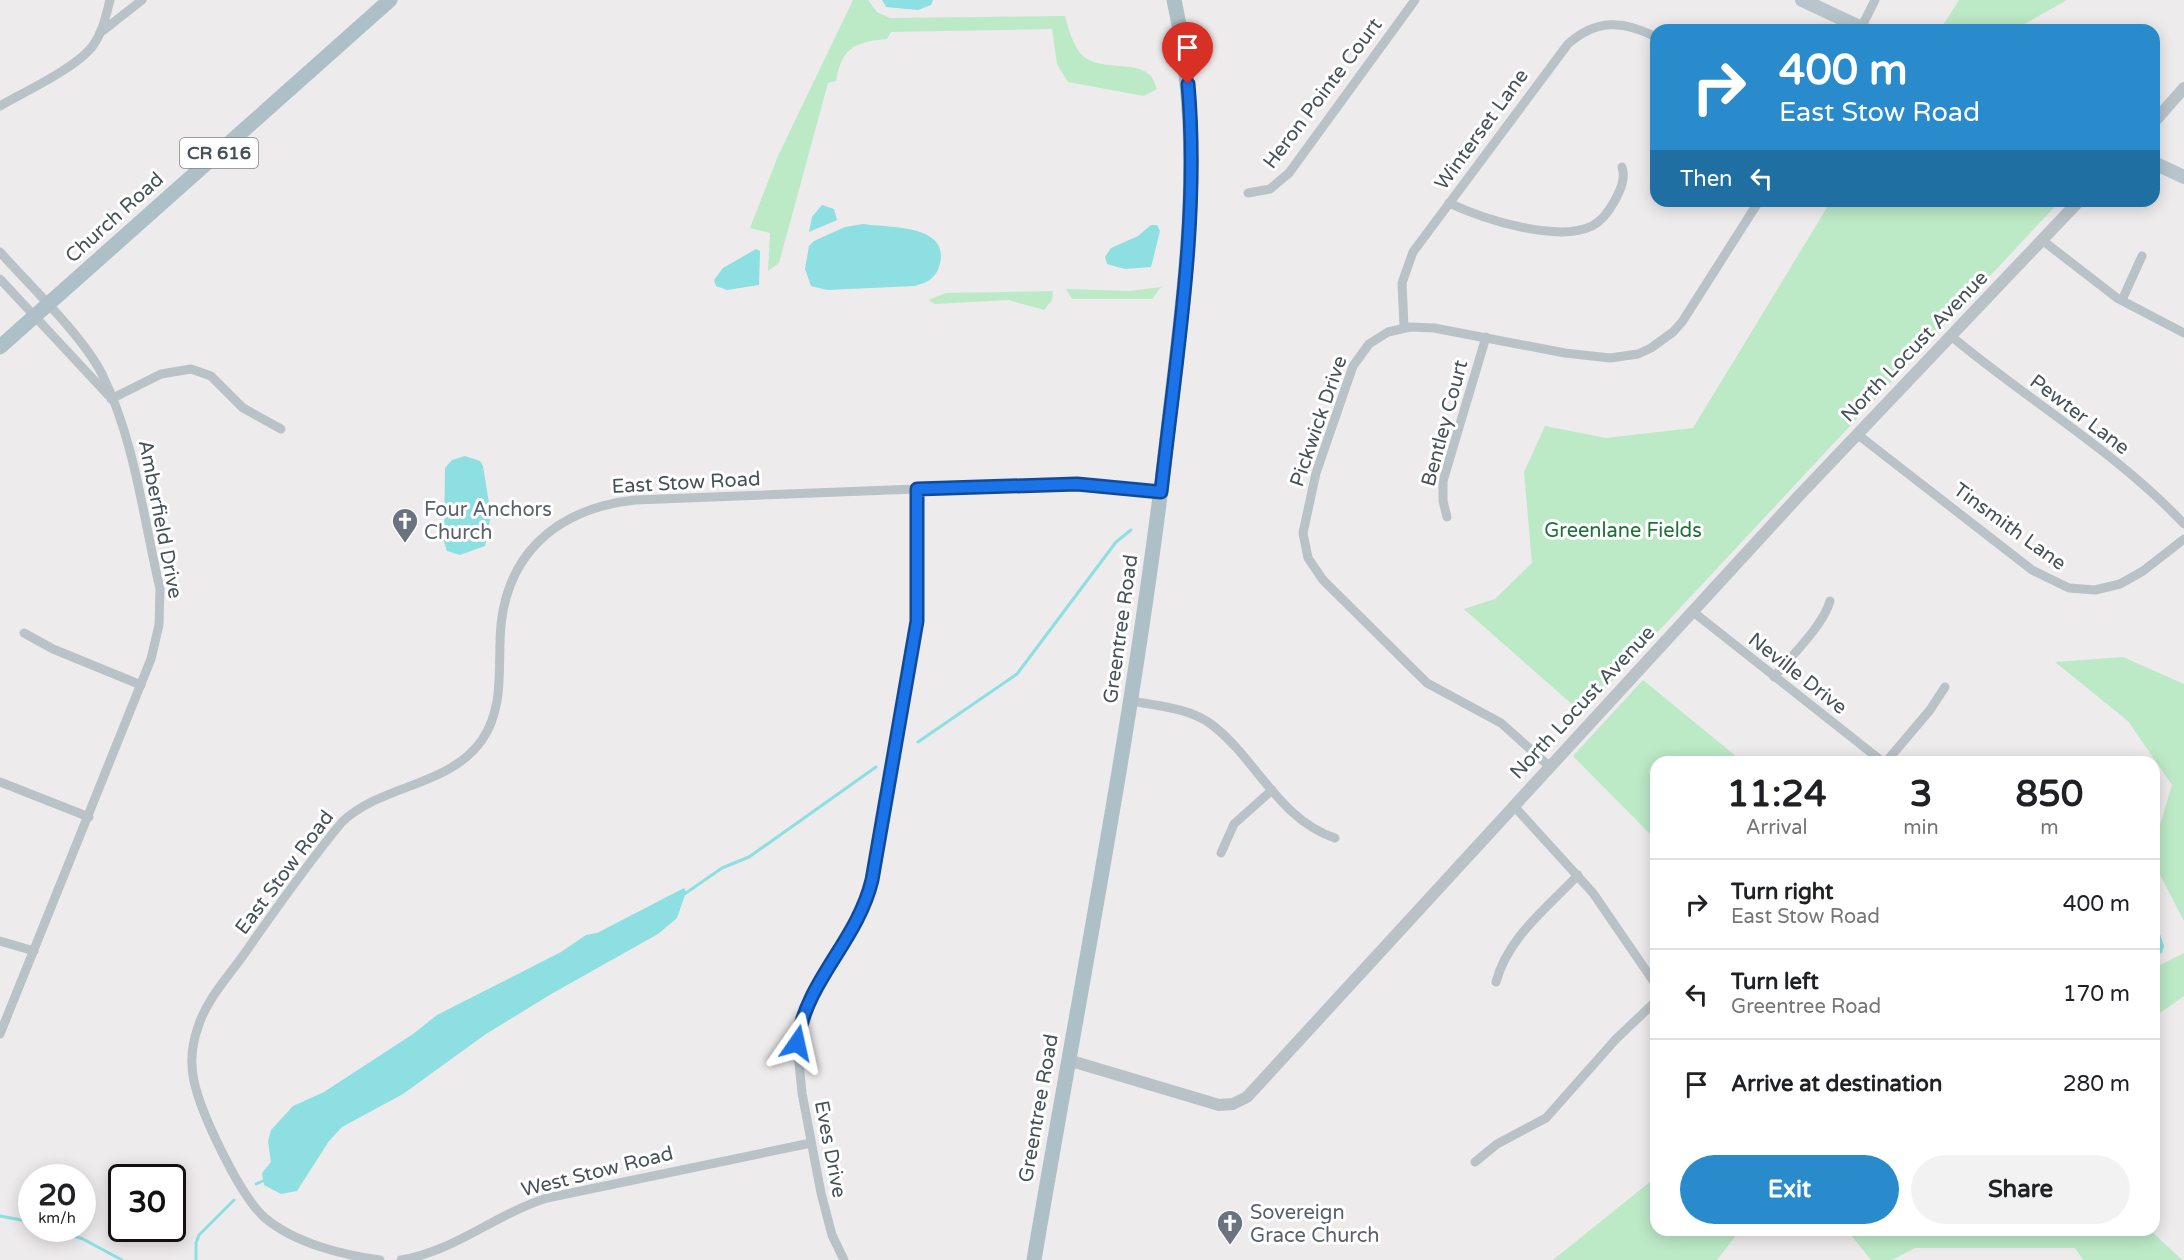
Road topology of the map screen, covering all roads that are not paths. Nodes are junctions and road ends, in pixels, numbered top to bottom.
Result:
1 (110, 0) edge
2 (142, 0) edge
3 (390, 0) edge
4 (1174, 0) edge
5 (1414, 0) edge
6 (1802, 0) edge
7 (1875, 0) edge
8 (1852, 24) edge
9 (1865, 24) edge
10 (100, 33) junction
11 (1650, 35) edge
12 (2184, 88) edge
13 (0, 106) edge
14 (2160, 115) edge
15 (2160, 166) edge
16 (1622, 167) dead end
17 (2184, 177) edge
18 (1248, 193) dead end
19 (1449, 203) junction
20 (1755, 207) edge
21 (2073, 207) edge
22 (2042, 240) junction
23 (0, 252) edge
24 (2142, 256) dead end
25 (0, 279) edge
26 (2122, 300) junction
27 (47, 305) junction
28 (34, 316) junction
29 (1404, 327) junction
30 (2184, 333) edge
31 (1951, 336) junction
32 (1486, 338) junction
33 (0, 347) edge
34 (111, 399) junction
35 (281, 429) dead end
36 (1857, 434) junction
37 (917, 489) junction
38 (1161, 492) junction
39 (1447, 517) dead end
40 (2184, 524) edge
41 (2184, 539) edge
42 (1830, 601) dead end
43 (1692, 611) junction
44 (24, 633) dead end
45 (1774, 677) junction
46 (141, 685) junction
47 (1945, 687) dead end
48 (1132, 701) junction
49 (1877, 756) edge
50 (1890, 756) edge
51 (1549, 766) junction
52 (0, 782) edge
53 (1272, 790) junction
54 (1513, 805) junction
55 (89, 817) junction
56 (1335, 838) dead end
57 (1221, 853) dead end
58 (1578, 875) junction
59 (0, 941) edge
60 (34, 951) junction
61 (1650, 977) edge
62 (1496, 982) dead end
63 (1650, 1007) edge
64 (0, 1034) edge
65 (1068, 1060) junction
66 (811, 1143) junction
67 (1475, 1162) dead end
68 (380, 1260) edge
69 (401, 1260) edge
70 (844, 1260) edge
71 (1034, 1260) edge

1 - 10 street
2 - 10 street
3 - 27 main road, Church Road / CR 616
4 - 38 main road, Greentree Road
5 - 18 street, Heron Pointe Court
6 - 8 main road
7 - 9 street
10 - 13 street
11 - 19 street, Winterset Lane
12 - 14 street
15 - 17 main road
16 - 19 street
19 - 29 street, Winterset Lane
20 - 32 street, Pickwick Drive
21 - 22 street, North Locust Avenue
22 - 26 street
22 - 31 street, North Locust Avenue
23 - 27 street, Amberfield Drive
24 - 26 street
25 - 28 street, Amberfield Drive
26 - 30 street
27 - 28 main road, Church Road / CR 616
27 - 34 street, Amberfield Drive
28 - 33 main road, Church Road / CR 616
28 - 34 street, Amberfield Drive
29 - 32 street, Pickwick Drive
29 - 51 street, Pickwick Drive
31 - 36 street, North Locust Avenue
31 - 40 street, Pewter Lane
32 - 39 street, Bentley Court
34 - 35 street
34 - 46 street, Amberfield Drive
36 - 41 street, Tinsmith Lane
36 - 43 street, North Locust Avenue
37 - 38 street, East Stow Road
37 - 66 street, Eves Drive
37 - 68 street, East Stow Road
38 - 48 main road, Greentree Road
42 - 45 street
43 - 45 street, Neville Drive
43 - 51 street, North Locust Avenue
44 - 46 street
45 - 49 street, Neville Drive
46 - 55 street, Amberfield Drive
47 - 50 street
48 - 53 street
48 - 65 main road, Greentree Road
51 - 54 street, North Locust Avenue
52 - 55 street
53 - 56 street
53 - 57 street
54 - 58 street
54 - 65 street, North Locust Avenue
55 - 60 street, Amberfield Drive
58 - 61 street
58 - 62 street
59 - 60 street
60 - 64 street, Amberfield Drive
63 - 67 street
65 - 71 main road, Greentree Road
66 - 69 street, West Stow Road
66 - 70 street, Eves Drive

